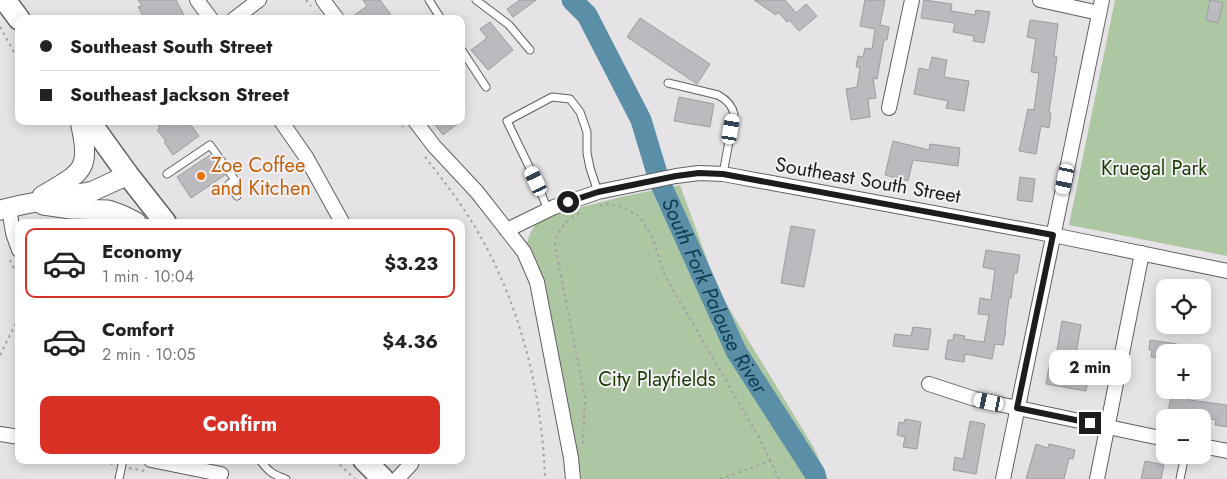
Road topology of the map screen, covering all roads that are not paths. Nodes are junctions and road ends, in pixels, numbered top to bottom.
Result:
1 (5, 0) edge
2 (197, 0) edge
3 (259, 0) edge
4 (322, 0) edge
5 (429, 0) edge
6 (476, 0) edge
7 (912, 0) edge
8 (1040, 0) edge
9 (1100, 6) edge
10 (16, 15) edge
11 (208, 15) edge
12 (239, 15) edge
13 (334, 15) edge
14 (438, 15) edge
15 (530, 50) dead end
16 (465, 55) edge
17 (668, 83) dead end
18 (486, 87) dead end
19 (889, 108) dead end
20 (81, 125) edge
21 (92, 125) edge
22 (284, 125) edge
23 (409, 125) edge
24 (167, 174) dead end
25 (723, 174) junction
26 (128, 175) junction
27 (237, 196) dead end
28 (598, 199) junction
29 (29, 203) junction
30 (4, 209) edge
31 (548, 210) junction
32 (130, 219) edge
33 (163, 219) edge
34 (340, 219) edge
35 (507, 230) junction
36 (1053, 235) junction
37 (15, 239) edge
38 (1142, 254) junction
39 (1227, 271) edge
40 (929, 384) dead end
41 (1017, 408) junction
42 (1108, 427) junction
43 (0, 434) edge
44 (15, 436) edge
45 (1156, 437) edge
46 (1211, 448) edge
47 (1227, 451) edge
48 (122, 464) edge
49 (216, 464) edge
50 (263, 464) edge
51 (368, 464) edge
52 (411, 464) edge
53 (1183, 464) edge
54 (150, 466) edge
55 (221, 476) edge
56 (119, 479) edge
57 (286, 479) edge
58 (384, 479) edge
59 (397, 479) edge
60 (573, 479) edge
61 (1003, 479) edge
62 (1097, 479) edge
63 (1180, 479) edge

1 - 10 main road
2 - 11 street
3 - 12 street
4 - 13 street
5 - 14 lane
6 - 15 lane
7 - 19 street
8 - 9 street
9 - 36 street
16 - 18 lane
17 - 25 lane
20 - 29 main road
21 - 26 main road
22 - 34 street
23 - 35 street
24 - 27 lane
25 - 28 street, Southeast South Street
25 - 36 street, Southeast South Street
26 - 29 main road
26 - 33 main road
28 - 31 street, Southeast South Street
28 - 31 lane
29 - 30 main road
29 - 32 main road
30 - 37 street
31 - 35 street, Southeast South Street
35 - 60 street
36 - 38 street, Southeast South Street
36 - 41 street
38 - 39 street, Southeast South Street
38 - 42 street
40 - 41 street
41 - 42 street
41 - 61 street
42 - 45 street
42 - 62 street
43 - 44 street
46 - 47 street
48 - 56 lane
49 - 55 street
50 - 57 lane
51 - 58 main road
52 - 59 street
53 - 63 lane
54 - 55 street

